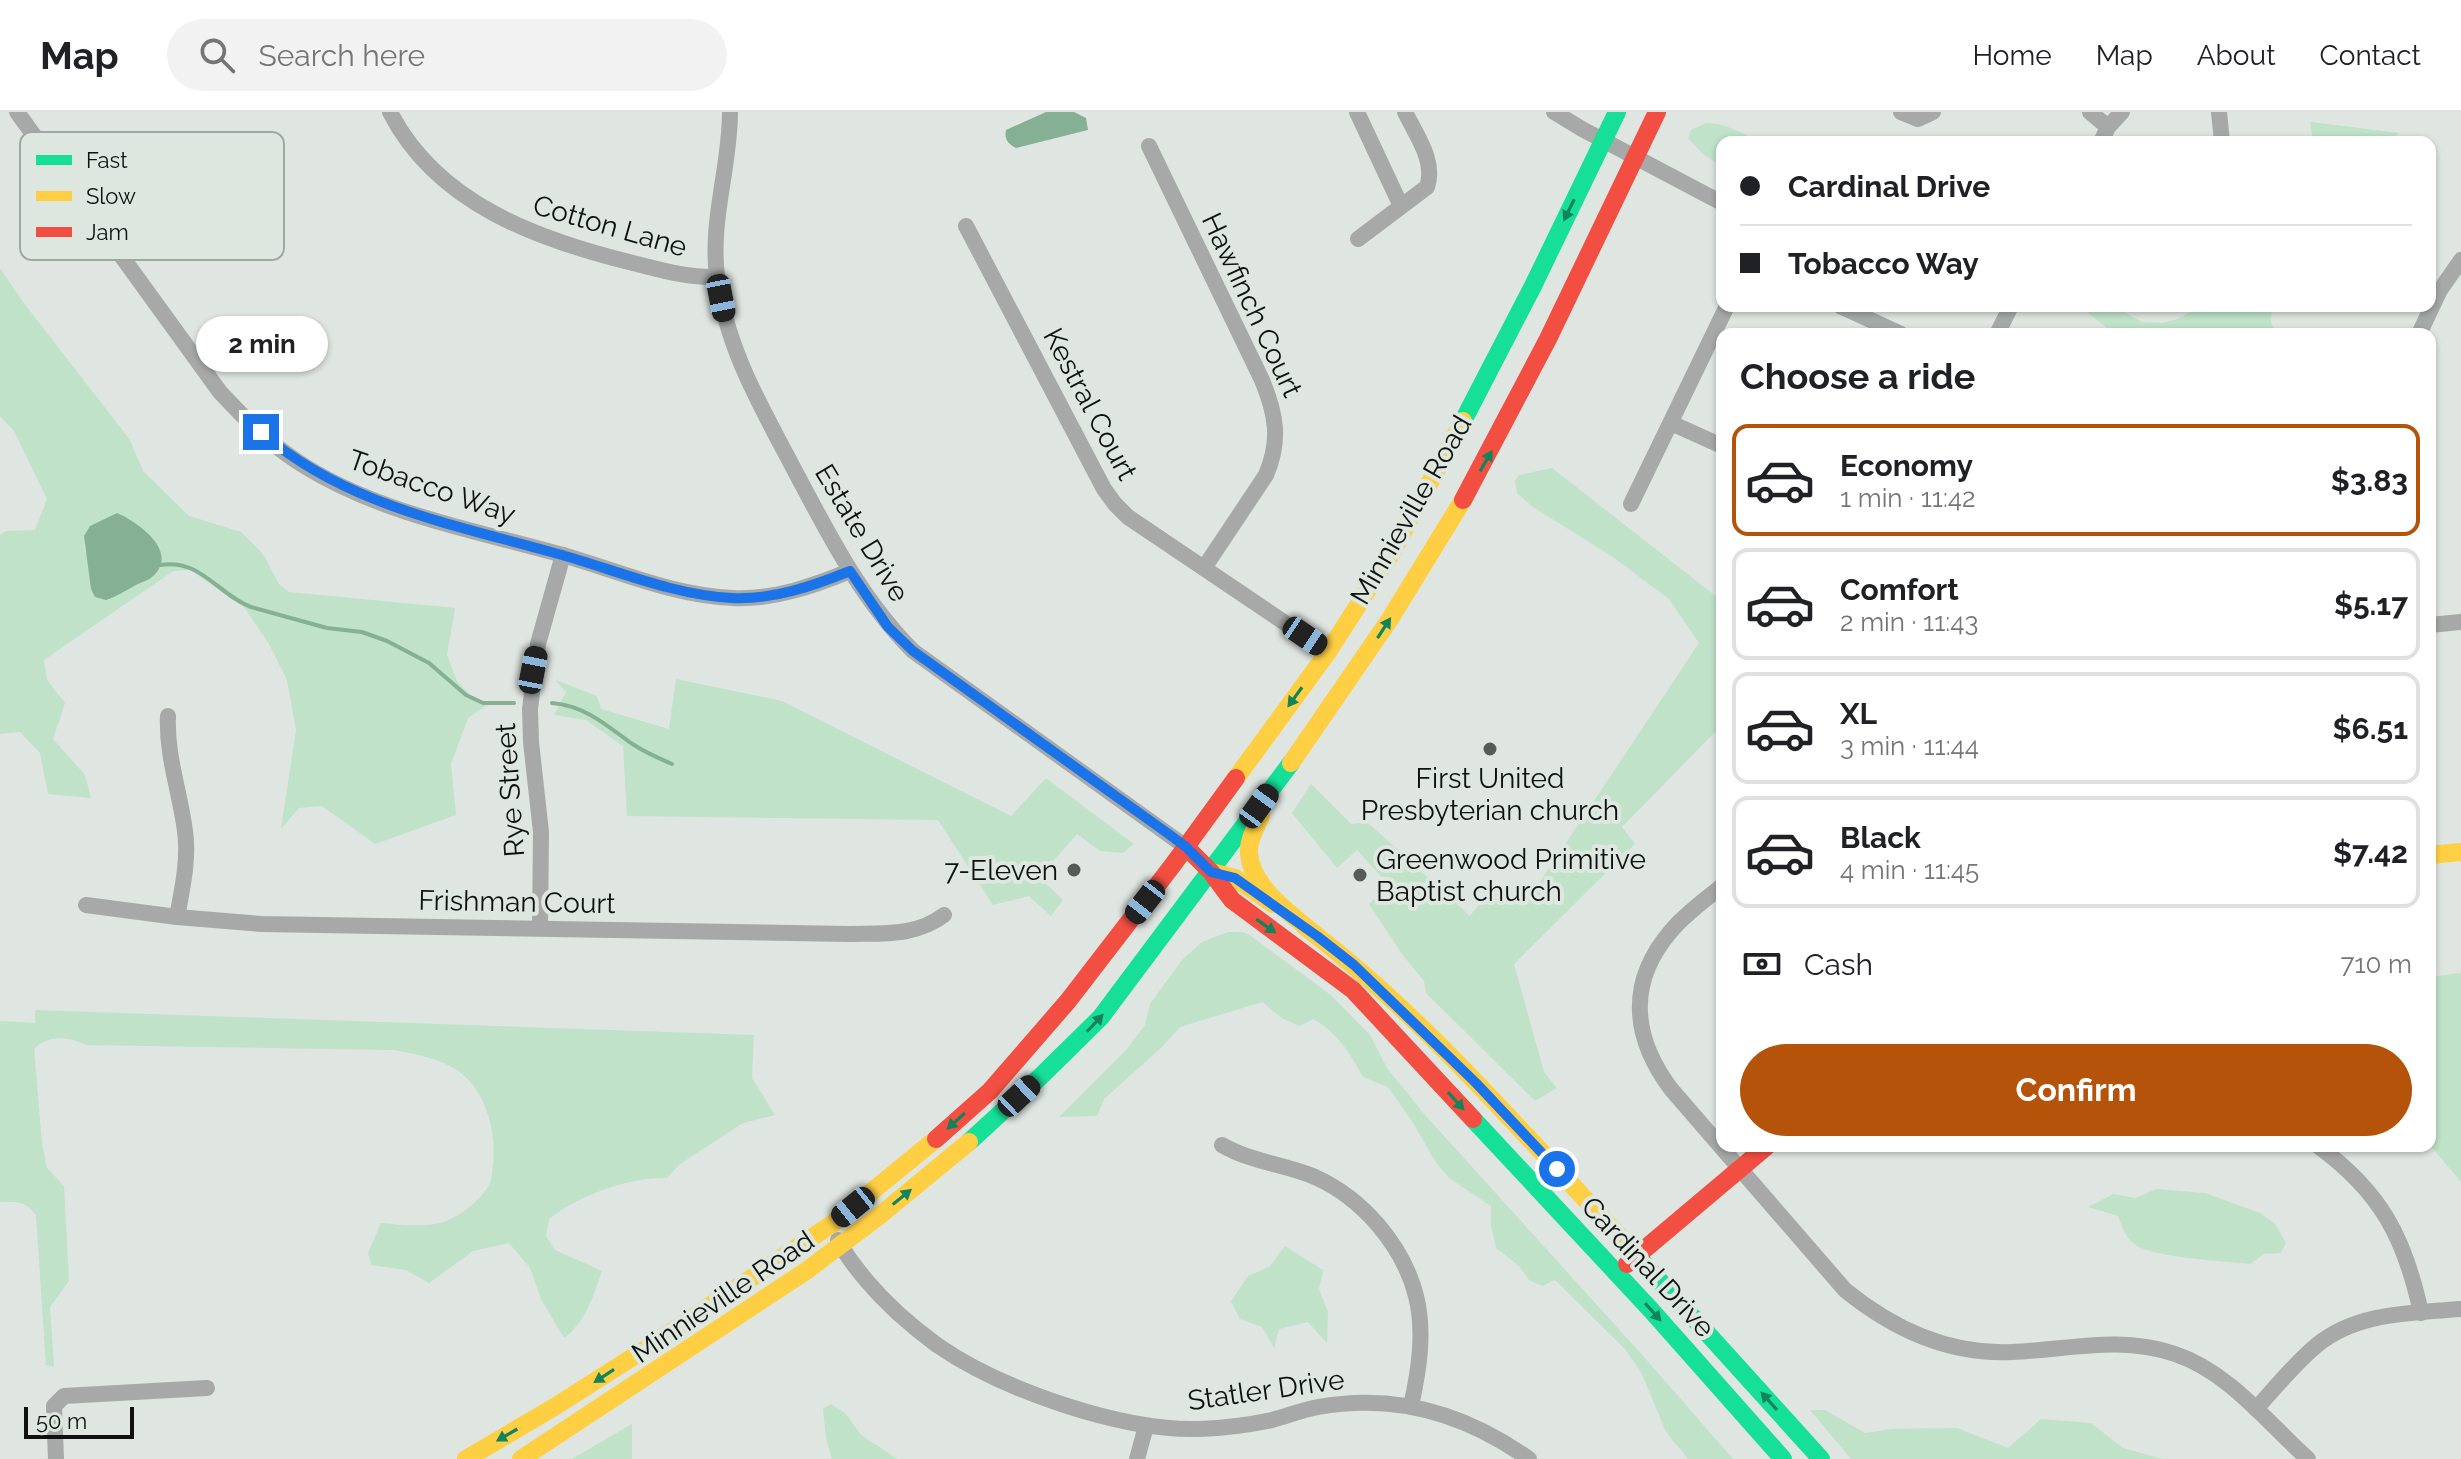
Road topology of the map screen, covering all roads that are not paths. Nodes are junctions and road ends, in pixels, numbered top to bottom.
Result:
1 (17, 112) edge
2 (390, 112) edge
3 (730, 112) edge
4 (1357, 112) edge
5 (1405, 112) edge
6 (1554, 112) edge
7 (1617, 112) edge
8 (1657, 112) edge
9 (1901, 112) edge
10 (1933, 112) edge
11 (2090, 112) edge
12 (2122, 112) edge
13 (2219, 112) edge
14 (31, 132) edge
15 (2105, 134) edge
16 (2221, 136) edge
17 (1603, 140) junction
18 (1149, 146) dead end
19 (1635, 157) junction
20 (1716, 200) edge
21 (1401, 206) junction
22 (966, 226) dead end
23 (1358, 239) dead end
24 (123, 260) edge
25 (2461, 260) edge
26 (717, 277) junction
27 (2436, 298) edge
28 (1857, 312) edge
29 (1889, 328) edge
30 (1716, 329) edge
31 (1671, 423) junction
32 (1716, 443) edge
33 (1631, 504) dead end
34 (563, 555) junction
35 (1204, 568) junction
36 (850, 571) junction
37 (2461, 622) edge
38 (2436, 624) edge
39 (1328, 652) junction
40 (168, 716) dead end
41 (1275, 784) junction
42 (1186, 847) junction
43 (2461, 852) edge
44 (2436, 854) edge
45 (1211, 872) junction
46 (1716, 891) edge
47 (86, 905) dead end
48 (944, 915) dead end
49 (177, 917) junction
50 (540, 928) junction
51 (1317, 936) junction
52 (1716, 1141) edge
53 (1222, 1145) dead end
54 (1726, 1152) edge
55 (1760, 1152) edge
56 (2325, 1152) edge
57 (1740, 1169) junction
58 (832, 1224) junction
59 (841, 1245) junction
60 (1638, 1255) junction
61 (1617, 1273) junction
62 (2461, 1309) edge
63 (2421, 1313) junction
64 (207, 1388) dead end
65 (1411, 1406) junction
66 (2256, 1409) junction
67 (1146, 1426) junction
68 (56, 1459) edge
69 (466, 1459) edge
70 (521, 1459) edge
71 (1137, 1459) edge
72 (1529, 1459) edge
73 (1783, 1459) edge
74 (1821, 1459) edge
75 (2308, 1459) edge

1 - 14 street, Tobacco Way
2 - 26 street, Cotton Lane
3 - 26 street, Estate Drive
4 - 21 street
5 - 21 street
6 - 17 street
7 - 17 main road, Minnieville Road
8 - 19 main road, Minnieville Road
9 - 10 street
11 - 15 street
12 - 15 street
13 - 16 street
17 - 19 street
17 -> 39 main road, Minnieville Road
18 - 35 street, Hawfinch Court
19 - 20 street
41 -> 19 main road, Minnieville Road
21 - 23 street
22 - 35 street, Kestral Court
24 - 34 street, Tobacco Way
25 - 27 street
26 - 36 street, Estate Drive
28 - 29 street
30 - 31 street
31 - 32 street
31 - 33 street
34 - 36 street, Tobacco Way
34 - 50 street, Rye Street
35 - 39 street, Kestral Court
36 - 42 street, Estate Drive
37 - 38 street
39 -> 42 main road, Minnieville Road
40 - 49 street
41 - 45 main road, Minnieville Road
41 - 51 main road
42 - 45 main road, Cardinal Drive
42 -> 58 main road, Minnieville Road
43 - 44 main road
45 - 51 main road, Cardinal Drive
59 -> 45 main road, Minnieville Road
45 -> 61 main road, Cardinal Drive
46 - 52 street
47 - 49 street, Frishman Court
48 - 50 street, Frishman Court
49 - 50 street, Frishman Court
51 - 60 main road, Cardinal Drive
53 - 65 street
54 - 57 street
55 - 57 main road
56 - 63 street
57 - 60 main road
57 - 66 street
58 - 59 street, Statler Drive
58 -> 69 main road, Minnieville Road
59 - 67 street, Statler Drive
59 - 70 main road, Minnieville Road
60 - 61 main road
74 -> 60 main road, Cardinal Drive
61 -> 73 main road, Cardinal Drive
62 - 63 street
63 - 66 street
64 - 68 street
65 - 67 street, Statler Drive
65 - 72 street, Statler Drive
66 - 75 street
67 - 71 street

